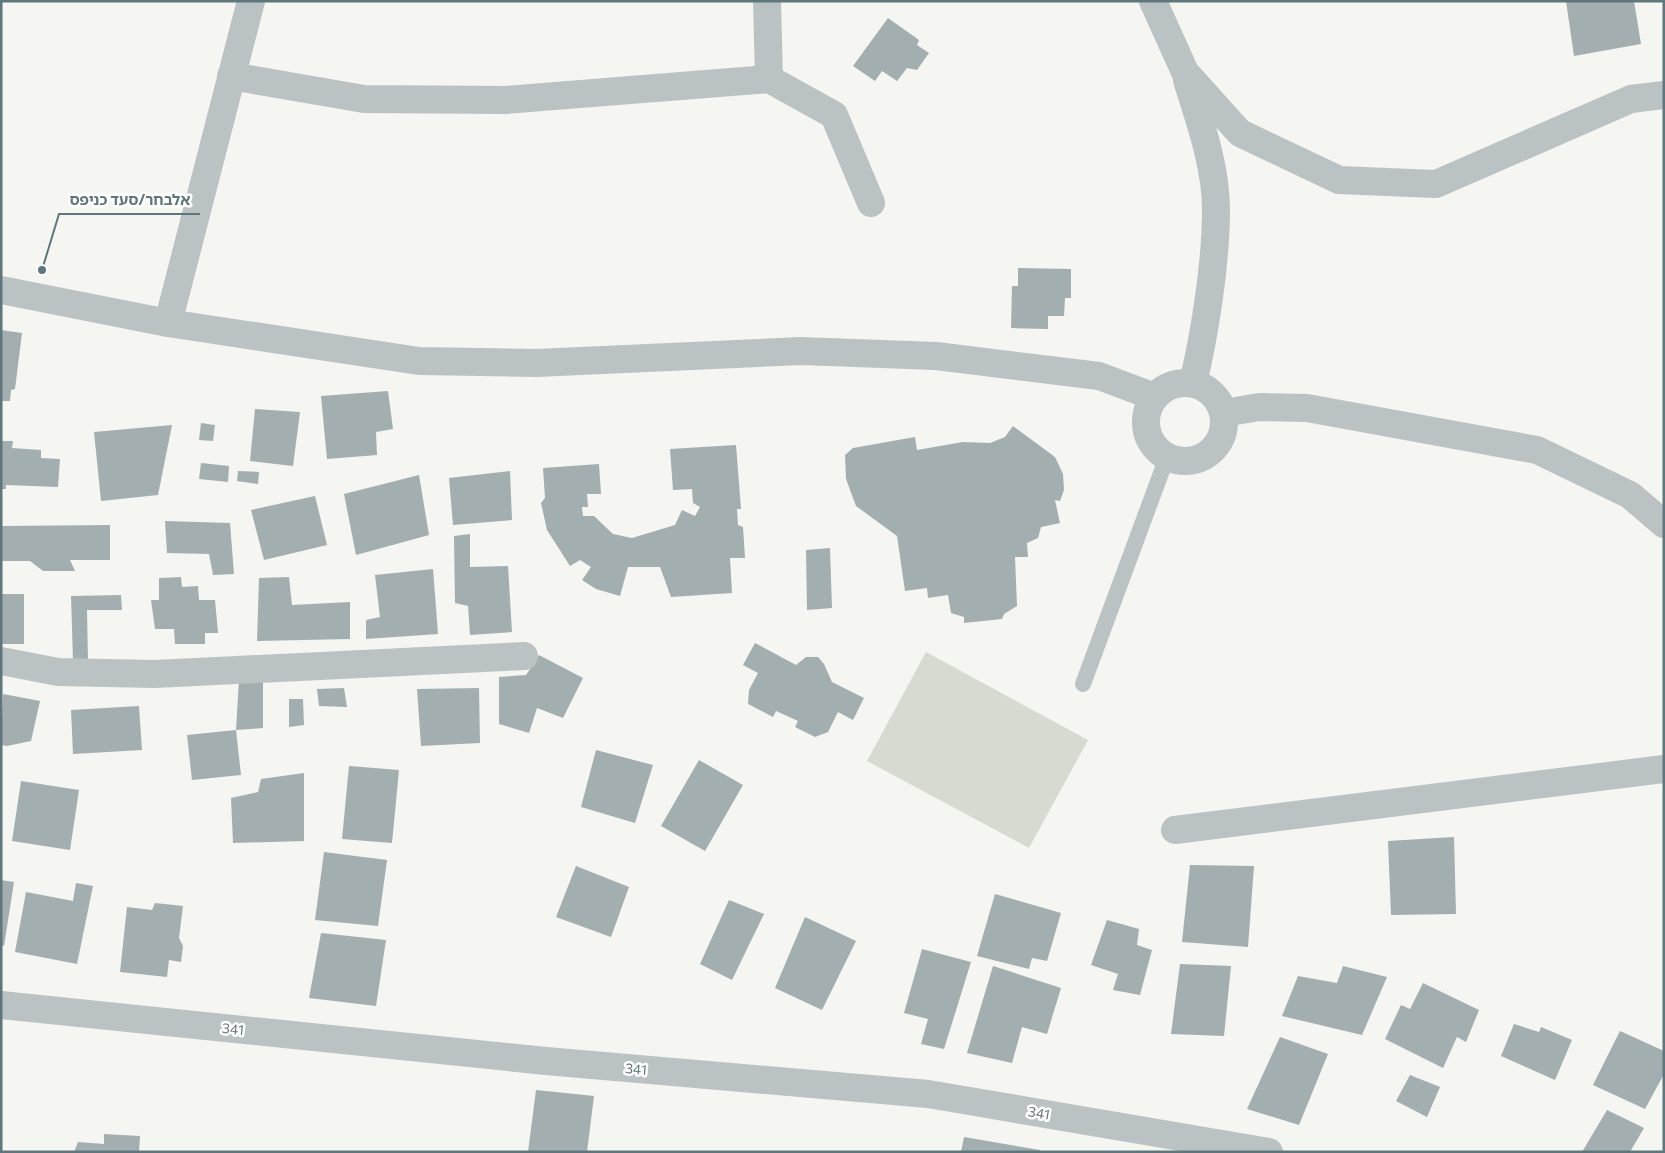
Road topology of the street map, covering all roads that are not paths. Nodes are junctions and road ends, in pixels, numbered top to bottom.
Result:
1 (251, 1) edge
2 (767, 1) edge
3 (1153, 1) edge
4 (1185, 72) junction
5 (230, 76) junction
6 (769, 79) junction
7 (1664, 95) edge
8 (871, 203) dead end
9 (1, 290) edge
10 (168, 323) junction
11 (1193, 384) junction
12 (1155, 398) junction
13 (1224, 413) junction
14 (1167, 457) junction
15 (1664, 524) edge
16 (524, 656) dead end
17 (1, 661) edge
18 (1083, 684) dead end
19 (1664, 769) edge
20 (1175, 830) dead end
21 (1, 1005) edge
22 (1269, 1152) edge

1 - 5 street
2 - 6 street
3 - 4 street
4 - 7 street
4 - 11 street
5 - 6 street
5 - 10 street
6 - 8 street
9 - 10 street
10 - 12 street
11 - 12 street
11 - 13 street
12 - 14 street
13 - 14 street
13 - 15 street
14 - 18 lane
16 - 17 street
19 - 20 street
21 - 22 street, 341

